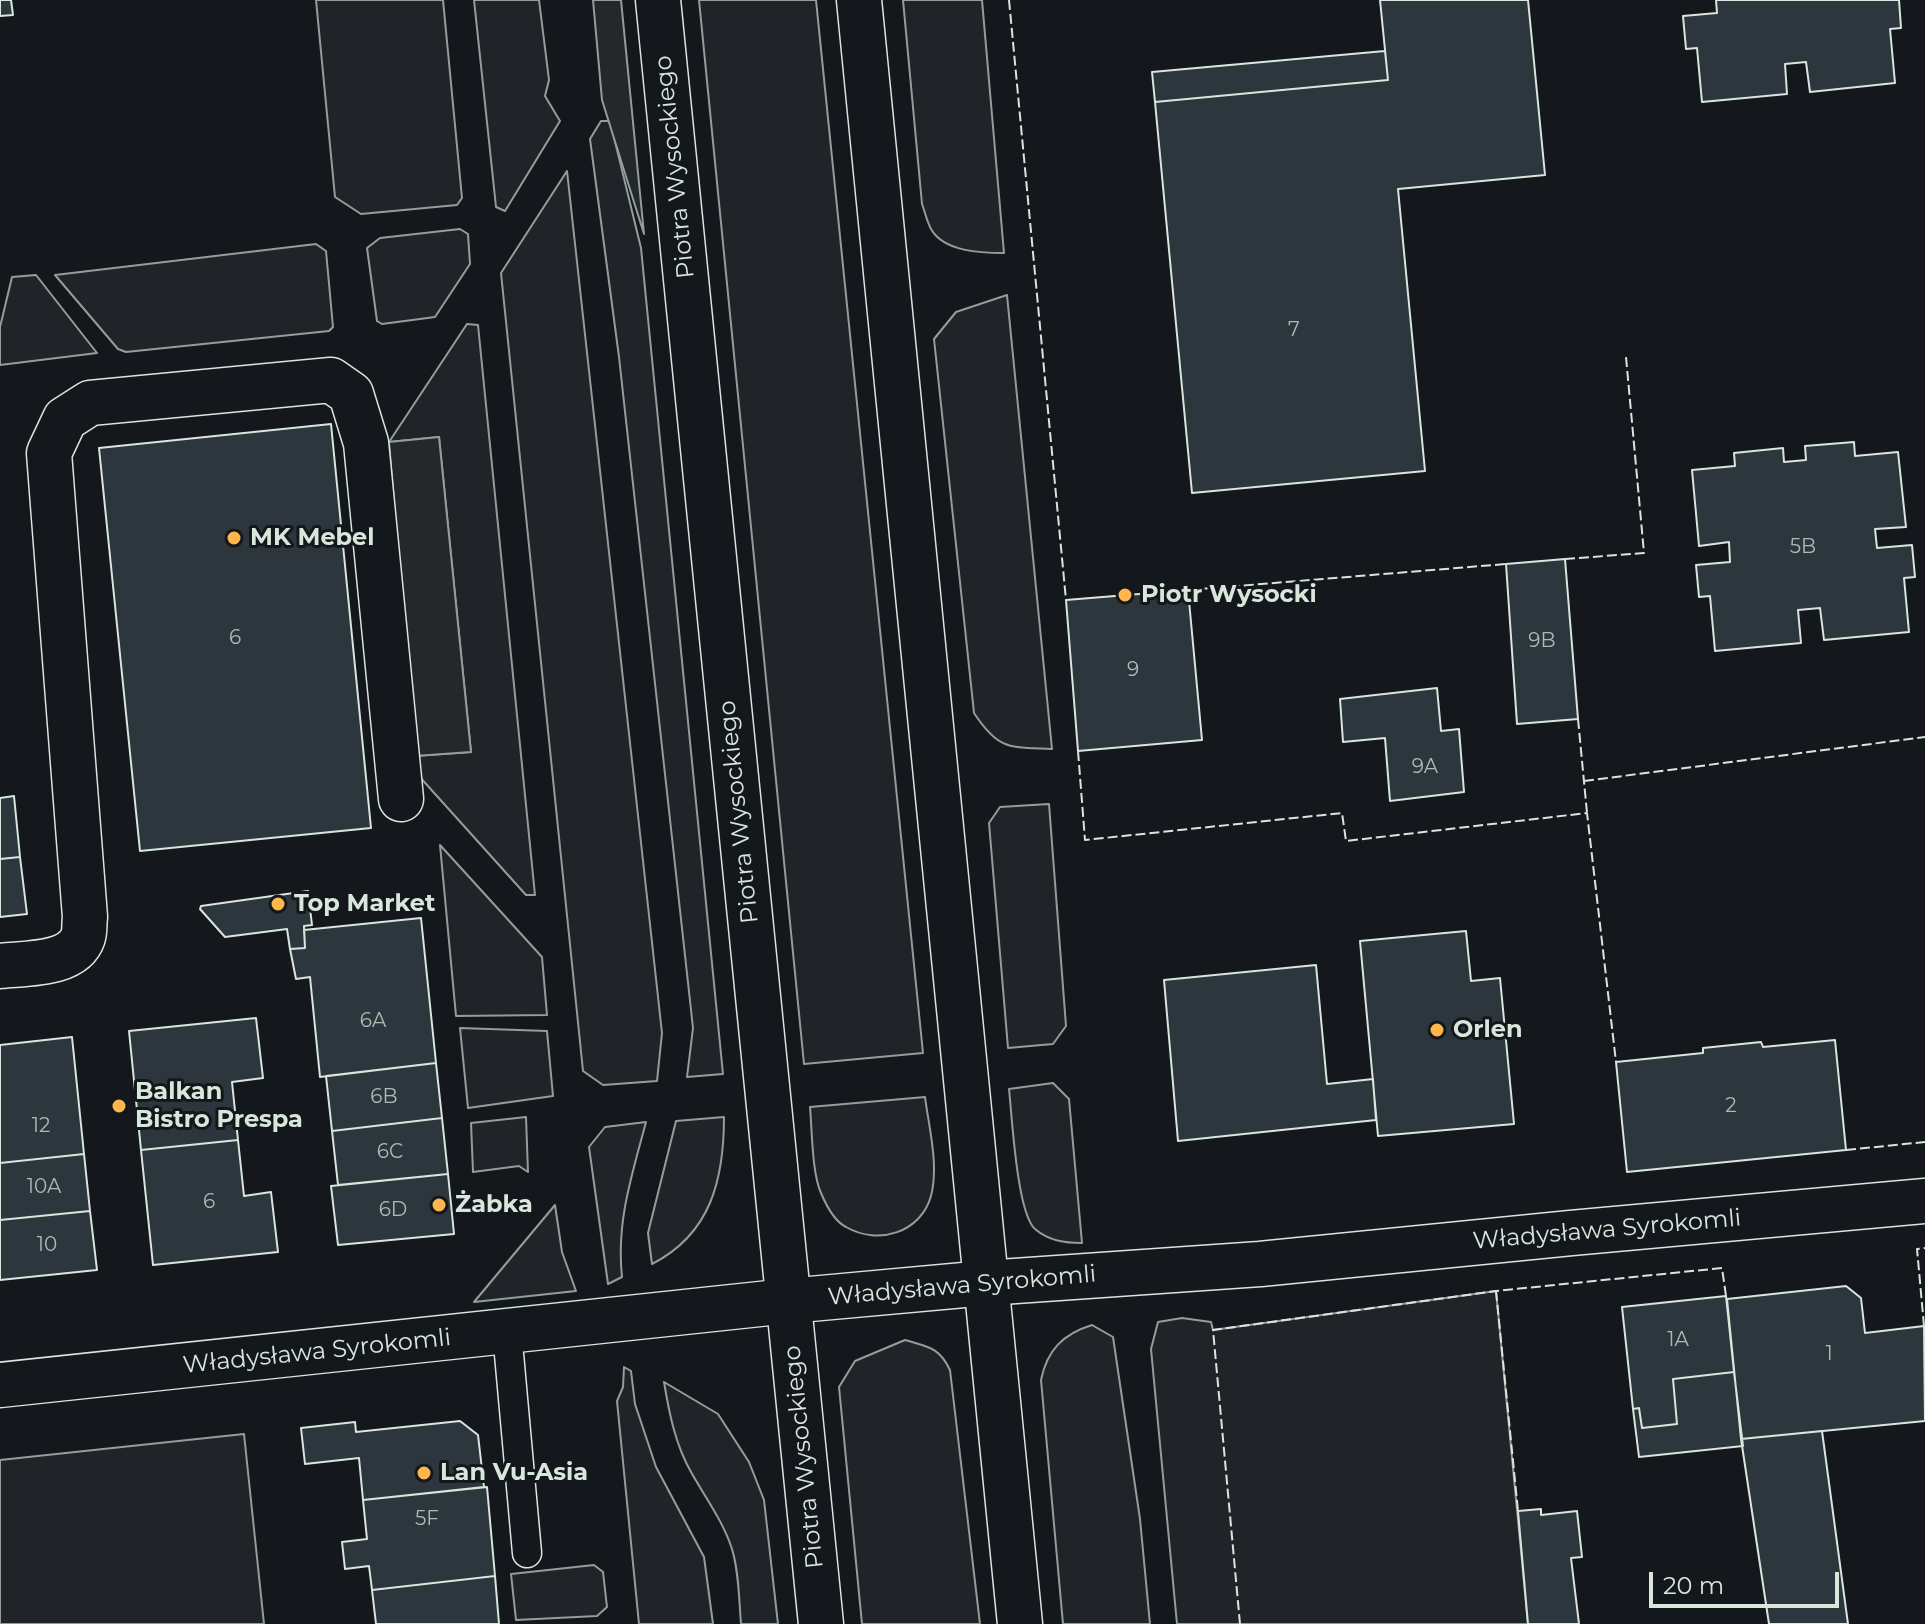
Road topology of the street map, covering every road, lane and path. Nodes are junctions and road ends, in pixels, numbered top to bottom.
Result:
1 (658, 0) edge
2 (859, 0) edge
3 (401, 799) dead end
4 (0, 966) edge
5 (1925, 1201) edge
6 (986, 1283) junction
7 (788, 1301) junction
8 (507, 1332) junction
9 (0, 1385) edge
10 (527, 1553) dead end
11 (821, 1624) edge
12 (1020, 1624) edge

1 - 7 main road, Piotra Wysockiego
2 - 6 main road
3 - 4 main road
5 - 6 main road, Władysława Syrokomli
6 - 7 main road, Władysława Syrokomli
6 - 12 main road
7 - 8 main road, Władysława Syrokomli
7 - 11 main road, Piotra Wysockiego
8 - 9 main road, Władysława Syrokomli
8 - 10 lane

